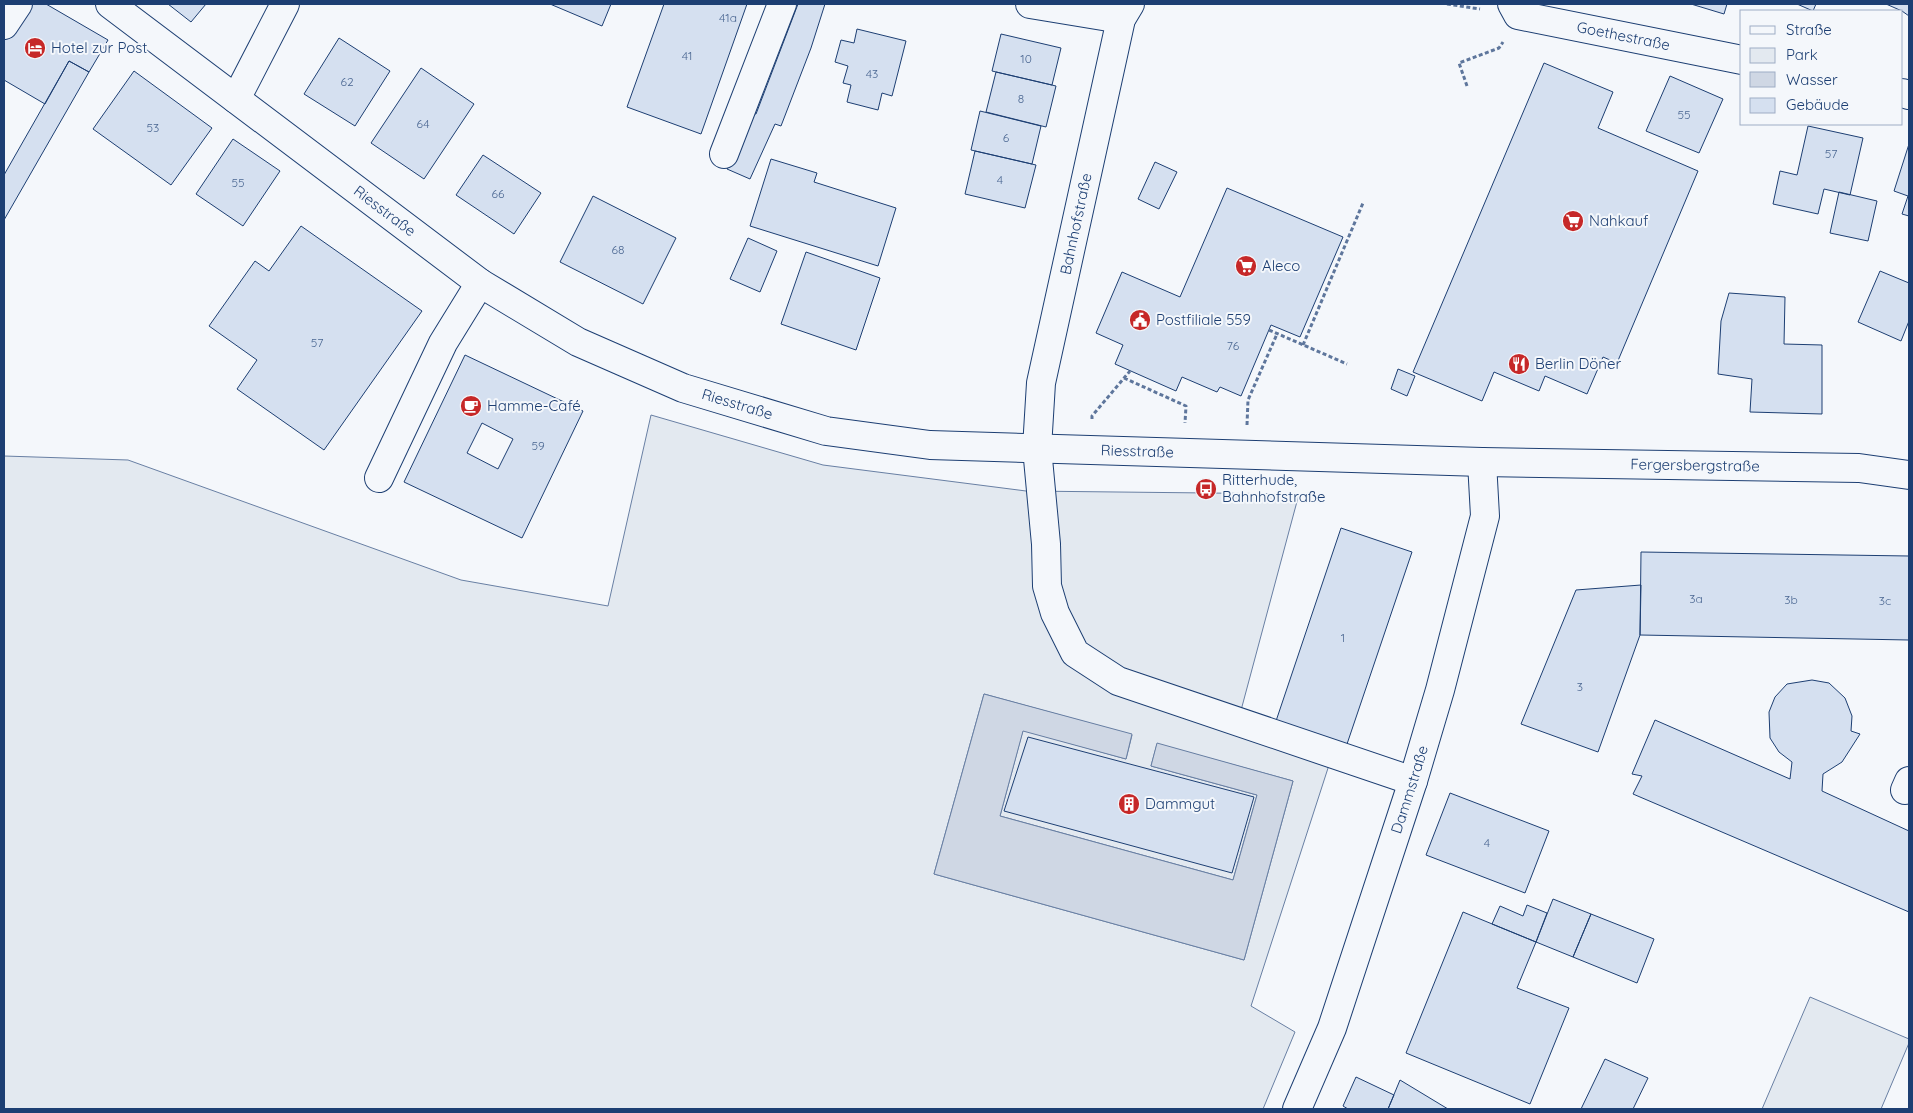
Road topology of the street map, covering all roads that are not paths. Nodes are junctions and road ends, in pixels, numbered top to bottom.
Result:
1 (18, 4) edge
2 (110, 4) edge
3 (285, 4) edge
4 (782, 4) edge
5 (1030, 4) edge
6 (1515, 9) edge
7 (1126, 11) edge
8 (4, 24) edge
9 (1740, 60) edge
10 (236, 99) junction
11 (724, 154) dead end
12 (480, 283) junction
13 (1037, 448) junction
14 (1482, 462) junction
15 (1909, 475) edge
16 (379, 478) dead end
17 (1413, 781) junction
18 (1297, 1109) edge

1 - 8 main road
2 - 10 main road, Riesstraße
3 - 10 main road
4 - 11 main road
5 - 7 main road
6 - 9 main road, Goethestraße
7 - 13 main road, Bahnhofstraße
10 - 12 main road, Riesstraße
12 - 13 main road, Riesstraße
12 - 16 main road
13 - 14 main road, Riesstraße
13 - 17 main road, Bahnhofstraße
14 - 15 main road, Fergersbergstraße
14 - 17 main road, Dammstraße
17 - 18 main road, Dammstraße

